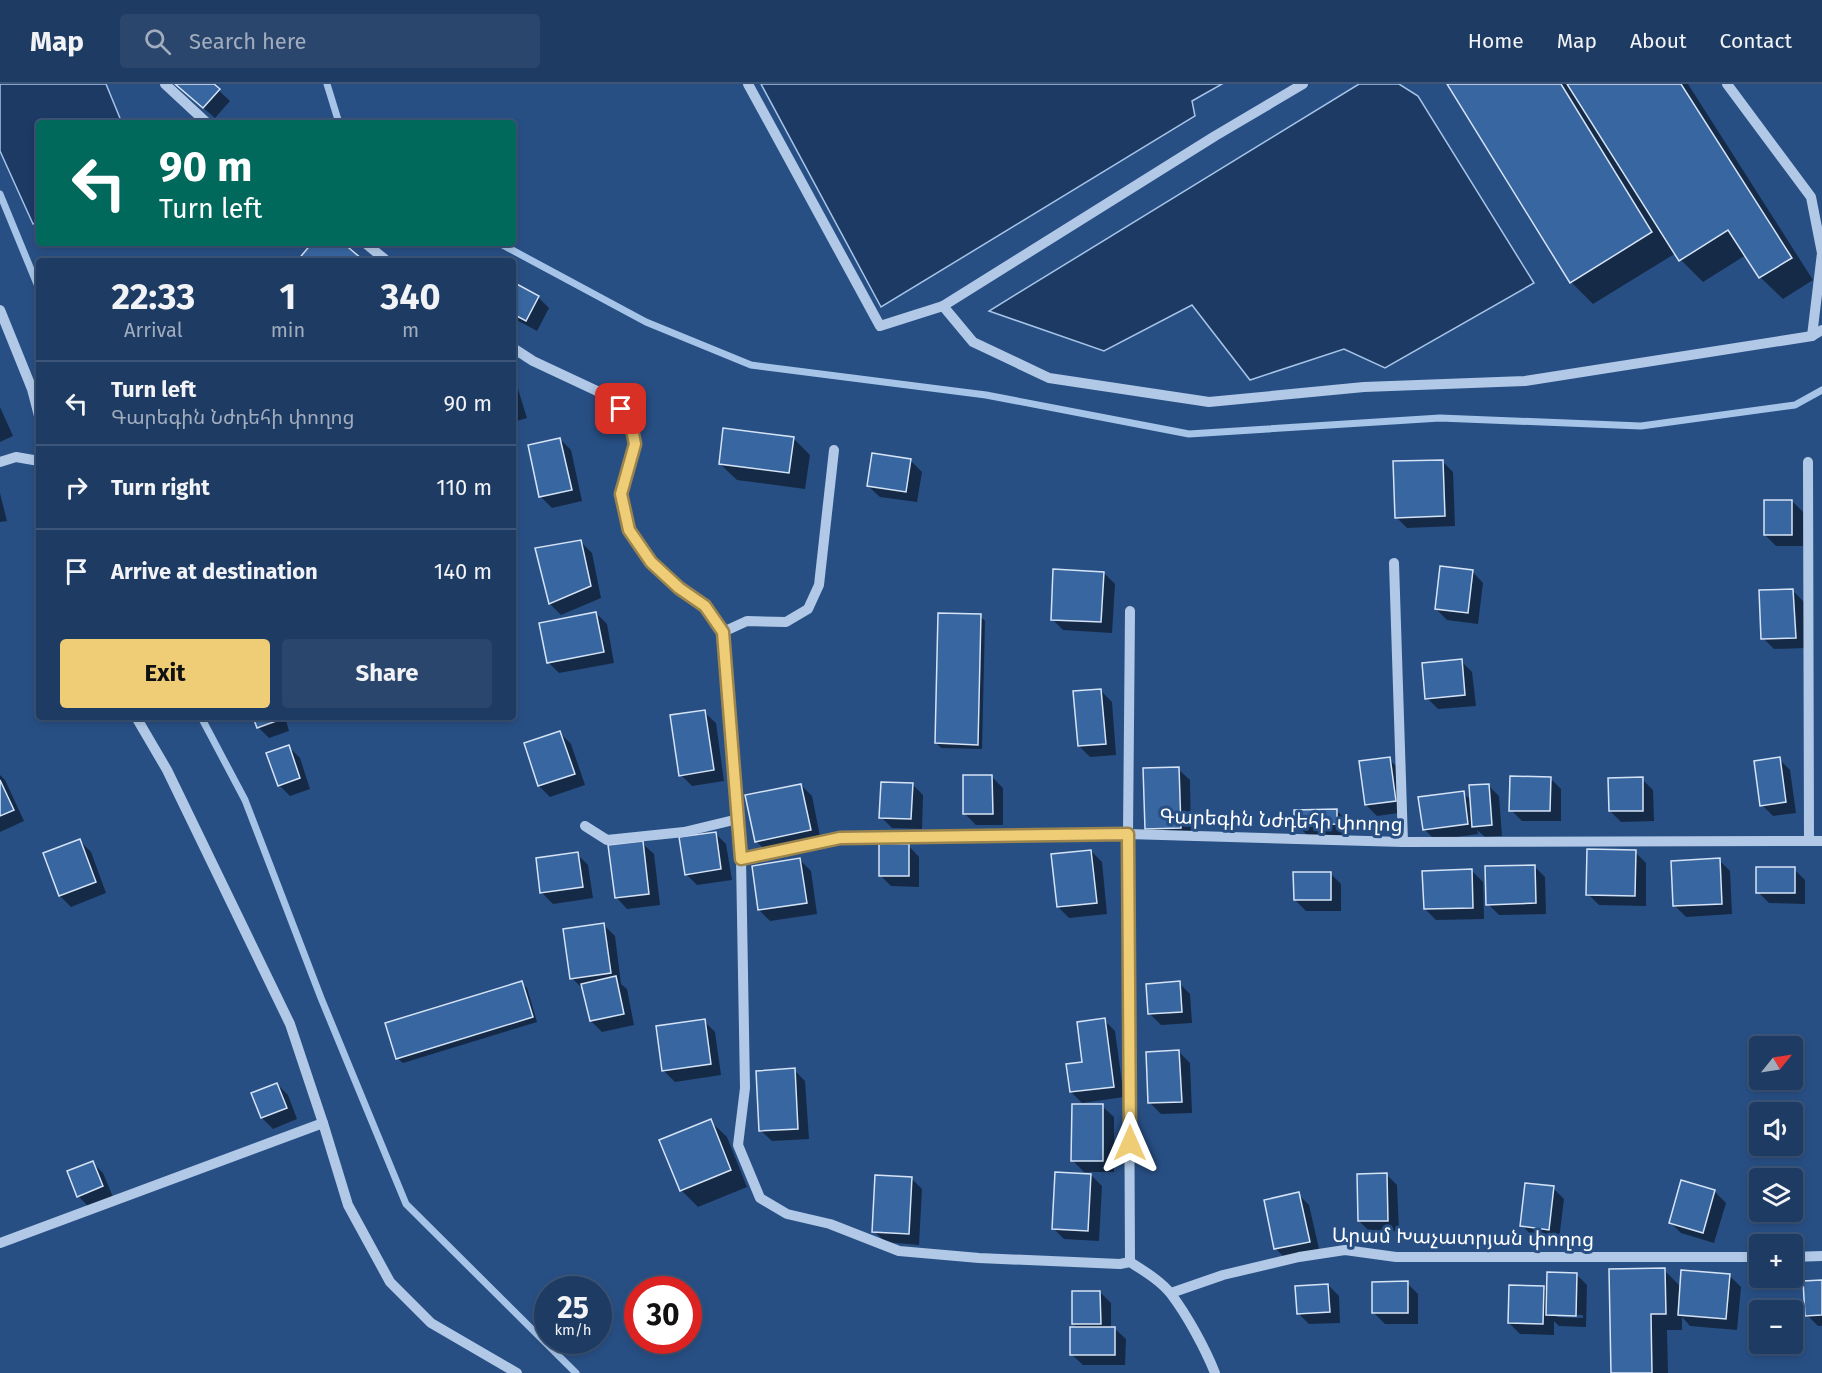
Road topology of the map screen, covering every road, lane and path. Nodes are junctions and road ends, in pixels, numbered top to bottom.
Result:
1 (165, 84) edge
2 (748, 84) edge
3 (1303, 84) edge
4 (1727, 84) edge
5 (204, 120) edge
6 (369, 246) edge
7 (383, 258) edge
8 (943, 306) junction
9 (0, 310) edge
10 (1822, 330) edge
11 (1812, 336) junction
12 (516, 350) edge
13 (36, 404) edge
14 (834, 450) dead end
15 (36, 460) edge
16 (0, 462) edge
17 (1808, 462) dead end
18 (1394, 563) dead end
19 (1130, 611) dead end
20 (723, 632) junction
21 (138, 720) edge
22 (738, 819) junction
23 (585, 826) dead end
24 (1128, 834) junction
25 (1809, 841) junction
26 (1822, 841) edge
27 (1404, 842) junction
28 (741, 859) junction
29 (324, 1123) junction
30 (0, 1243) edge
31 (1822, 1256) edge
32 (1749, 1257) edge
33 (1803, 1257) edge
34 (1130, 1262) junction
35 (1170, 1293) junction
36 (517, 1373) edge
37 (1215, 1373) edge

1 - 5 street
2 - 8 street
3 - 8 street
4 - 11 street
6 - 7 street
8 - 11 street
9 - 13 street
10 - 11 street
12 - 20 street
14 - 20 street
15 - 16 street
17 - 25 street
18 - 27 street
19 - 24 street
20 - 22 street
21 - 29 street
22 - 23 street
22 - 28 street
24 - 27 street, Գարեգին Նժդեհի փողոց
24 - 28 street, Գարեգին Նժդեհի փողոց
24 - 34 street
25 - 26 street, Գարեգին Նժդեհի փողոց
25 - 27 street, Գարեգին Նժդեհի փողոց
28 - 34 street
29 - 30 street
29 - 36 street
31 - 33 street
32 - 35 street, Արամ Խաչատրյան փողոց
34 - 35 street
35 - 37 street

